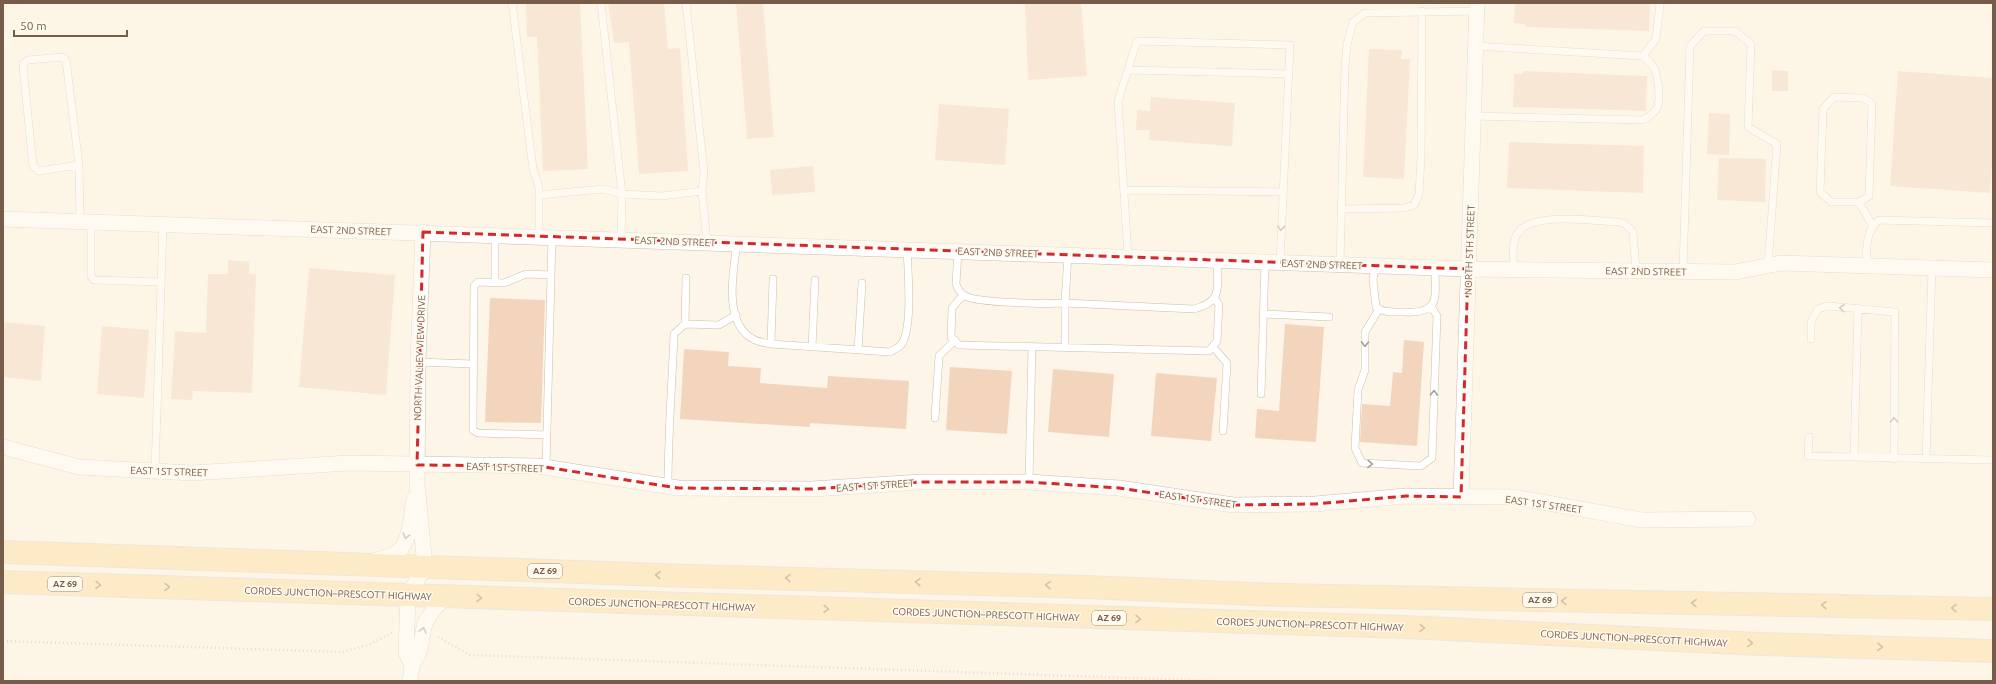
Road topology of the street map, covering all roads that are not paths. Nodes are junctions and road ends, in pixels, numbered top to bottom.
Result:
1 (512, 3) edge
2 (601, 3) edge
3 (686, 3) edge
4 (1660, 3) edge
5 (1477, 7) edge
6 (1422, 11) junction
7 (1475, 46) junction
8 (1643, 56) junction
9 (1129, 70) junction
10 (1288, 74) junction
11 (1473, 116) junction
12 (79, 165) junction
13 (1124, 190) junction
14 (702, 191) junction
15 (1283, 192) junction
16 (622, 194) junction
17 (539, 195) junction
18 (1859, 202) junction
19 (1343, 209) junction
20 (3, 219) edge
21 (86, 222) junction
22 (1993, 223) edge
23 (163, 224) junction
24 (1872, 225) junction
25 (423, 232) junction
26 (495, 236) junction
27 (545, 237) junction
28 (621, 240) junction
29 (707, 243) junction
30 (737, 244) junction
31 (907, 249) junction
32 (958, 251) junction
33 (1068, 254) junction
34 (1128, 256) junction
35 (1217, 260) junction
36 (1272, 263) junction
37 (1340, 265) junction
38 (1768, 265) junction
39 (1866, 265) junction
40 (1375, 266) junction
41 (1435, 268) junction
42 (1932, 268) junction
43 (1468, 269) junction
44 (1513, 269) junction
45 (1993, 270) edge
46 (1636, 271) junction
47 (1683, 271) junction
48 (551, 275) junction
49 (686, 278) dead end
50 (773, 279) dead end
51 (815, 280) dead end
52 (161, 282) junction
53 (495, 283) junction
54 (862, 283) dead end
55 (963, 295) junction
56 (1215, 298) junction
57 (1065, 303) junction
58 (1431, 306) junction
59 (1379, 309) junction
60 (1858, 309) junction
61 (1263, 314) junction
62 (736, 315) junction
63 (1329, 317) dead end
64 (685, 324) junction
65 (1811, 339) dead end
66 (955, 340) junction
67 (771, 344) junction
68 (812, 347) junction
69 (1032, 347) junction
70 (1065, 347) junction
71 (1213, 347) junction
72 (858, 350) junction
73 (418, 362) junction
74 (473, 364) junction
75 (1261, 394) dead end
76 (935, 418) dead end
77 (1223, 431) dead end
78 (547, 435) junction
79 (1809, 437) dead end
80 (3, 447) edge
81 (1854, 457) junction
82 (1894, 459) junction
83 (1926, 459) junction
84 (1993, 460) edge
85 (417, 465) junction
86 (546, 468) junction
87 (155, 471) junction
88 (1029, 482) junction
89 (417, 484) junction
90 (668, 486) junction
91 (1461, 497) junction
92 (1748, 519) dead end
93 (3, 552) edge
94 (366, 564) junction
95 (425, 566) junction
96 (3, 582) edge
97 (408, 596) junction
98 (445, 597) junction
99 (1993, 609) edge
100 (1993, 651) edge
101 (411, 674) edge

1 - 17 lane
2 - 16 lane
3 - 14 lane
4 - 8 lane
5 - 6 lane
5 - 7 street, NORTH 5TH STREET
6 - 19 lane
6 - 19 lane
7 - 8 lane
7 - 11 street, NORTH 5TH STREET
8 - 11 lane
9 - 10 lane
9 - 10 lane
9 - 13 lane
10 - 15 lane
11 - 43 street, NORTH 5TH STREET
12 - 12 lane
12 - 21 lane
13 - 15 lane
13 - 34 lane
14 - 16 lane
14 - 29 lane
15 -> 36 lane
16 - 17 lane
16 - 28 lane
17 - 27 lane
18 - 18 lane
18 - 24 lane
19 - 37 lane
20 - 21 street, EAST 2ND STREET
21 - 23 street, EAST 2ND STREET
21 - 52 lane
22 - 24 lane
23 - 25 street, EAST 2ND STREET
23 - 52 lane
24 - 39 lane
25 - 26 street, EAST 2ND STREET
25 - 73 street, NORTH VALLEY VIEW DRIVE
26 - 27 street, EAST 2ND STREET
26 - 53 lane
27 - 28 street, EAST 2ND STREET
27 - 48 lane
28 - 29 street, EAST 2ND STREET
29 - 30 street, EAST 2ND STREET
30 - 31 street, EAST 2ND STREET
30 - 62 lane
31 - 32 street, EAST 2ND STREET
31 - 72 lane
32 - 33 street, EAST 2ND STREET
32 - 55 lane
33 - 34 street, EAST 2ND STREET
33 - 57 lane
34 - 35 street, EAST 2ND STREET
35 - 36 street, EAST 2ND STREET
35 - 56 lane
36 - 37 street, EAST 2ND STREET
36 - 61 lane
37 - 40 street, EAST 2ND STREET
38 - 39 street, EAST 2ND STREET
38 - 47 street, EAST 2ND STREET
38 - 47 lane
39 - 42 street, EAST 2ND STREET
40 - 41 street, EAST 2ND STREET
40 - 59 lane
41 - 43 street, EAST 2ND STREET
41 - 58 lane
42 - 45 street, EAST 2ND STREET
42 - 83 lane
43 - 44 street, EAST 2ND STREET
43 - 91 street, NORTH 5TH STREET
44 - 46 street, EAST 2ND STREET
44 - 46 lane
46 - 47 street, EAST 2ND STREET
48 - 53 lane
48 - 78 lane
49 - 64 lane
50 - 67 lane
51 - 68 lane
52 - 87 lane
53 - 74 lane
54 - 72 lane
55 - 57 lane
55 - 66 lane
56 - 57 lane
56 - 71 lane
57 - 70 lane
58 - 59 lane
59 -> 58 lane
60 -> 65 lane
60 - 81 lane
82 -> 60 lane
61 - 63 lane
61 - 75 lane
62 - 64 lane
62 - 67 lane
64 - 90 lane
66 - 69 lane
66 - 76 lane
67 - 68 lane
68 - 72 lane
69 - 70 lane
69 - 88 lane
70 - 71 lane
71 - 77 lane
73 - 74 lane
73 - 85 street, NORTH VALLEY VIEW DRIVE
74 - 78 lane
78 - 86 lane
79 - 81 lane
80 - 87 street, EAST 1ST STREET
81 - 82 lane
82 - 83 lane
83 - 84 lane
85 - 86 street, EAST 1ST STREET
85 - 87 street, EAST 1ST STREET
85 - 89 street, NORTH VALLEY VIEW DRIVE
86 - 90 street, EAST 1ST STREET
88 - 90 street, EAST 1ST STREET
88 - 91 street, EAST 1ST STREET
89 -> 94 street, NORTH VALLEY VIEW DRIVE
89 - 95 street, NORTH VALLEY VIEW DRIVE
91 - 92 street, EAST 1ST STREET
93 - 94 main road, AZ 69
94 - 95 main road, AZ 69
95 - 97 street
99 -> 95 main road, AZ 69
96 -> 97 main road, CORDES JUNCTION–PRESCOTT HIGHWAY / AZ 69
97 - 98 main road, CORDES JUNCTION–PRESCOTT HIGHWAY / AZ 69
97 - 101 street
98 -> 100 main road, CORDES JUNCTION–PRESCOTT HIGHWAY / AZ 69
101 -> 98 street

